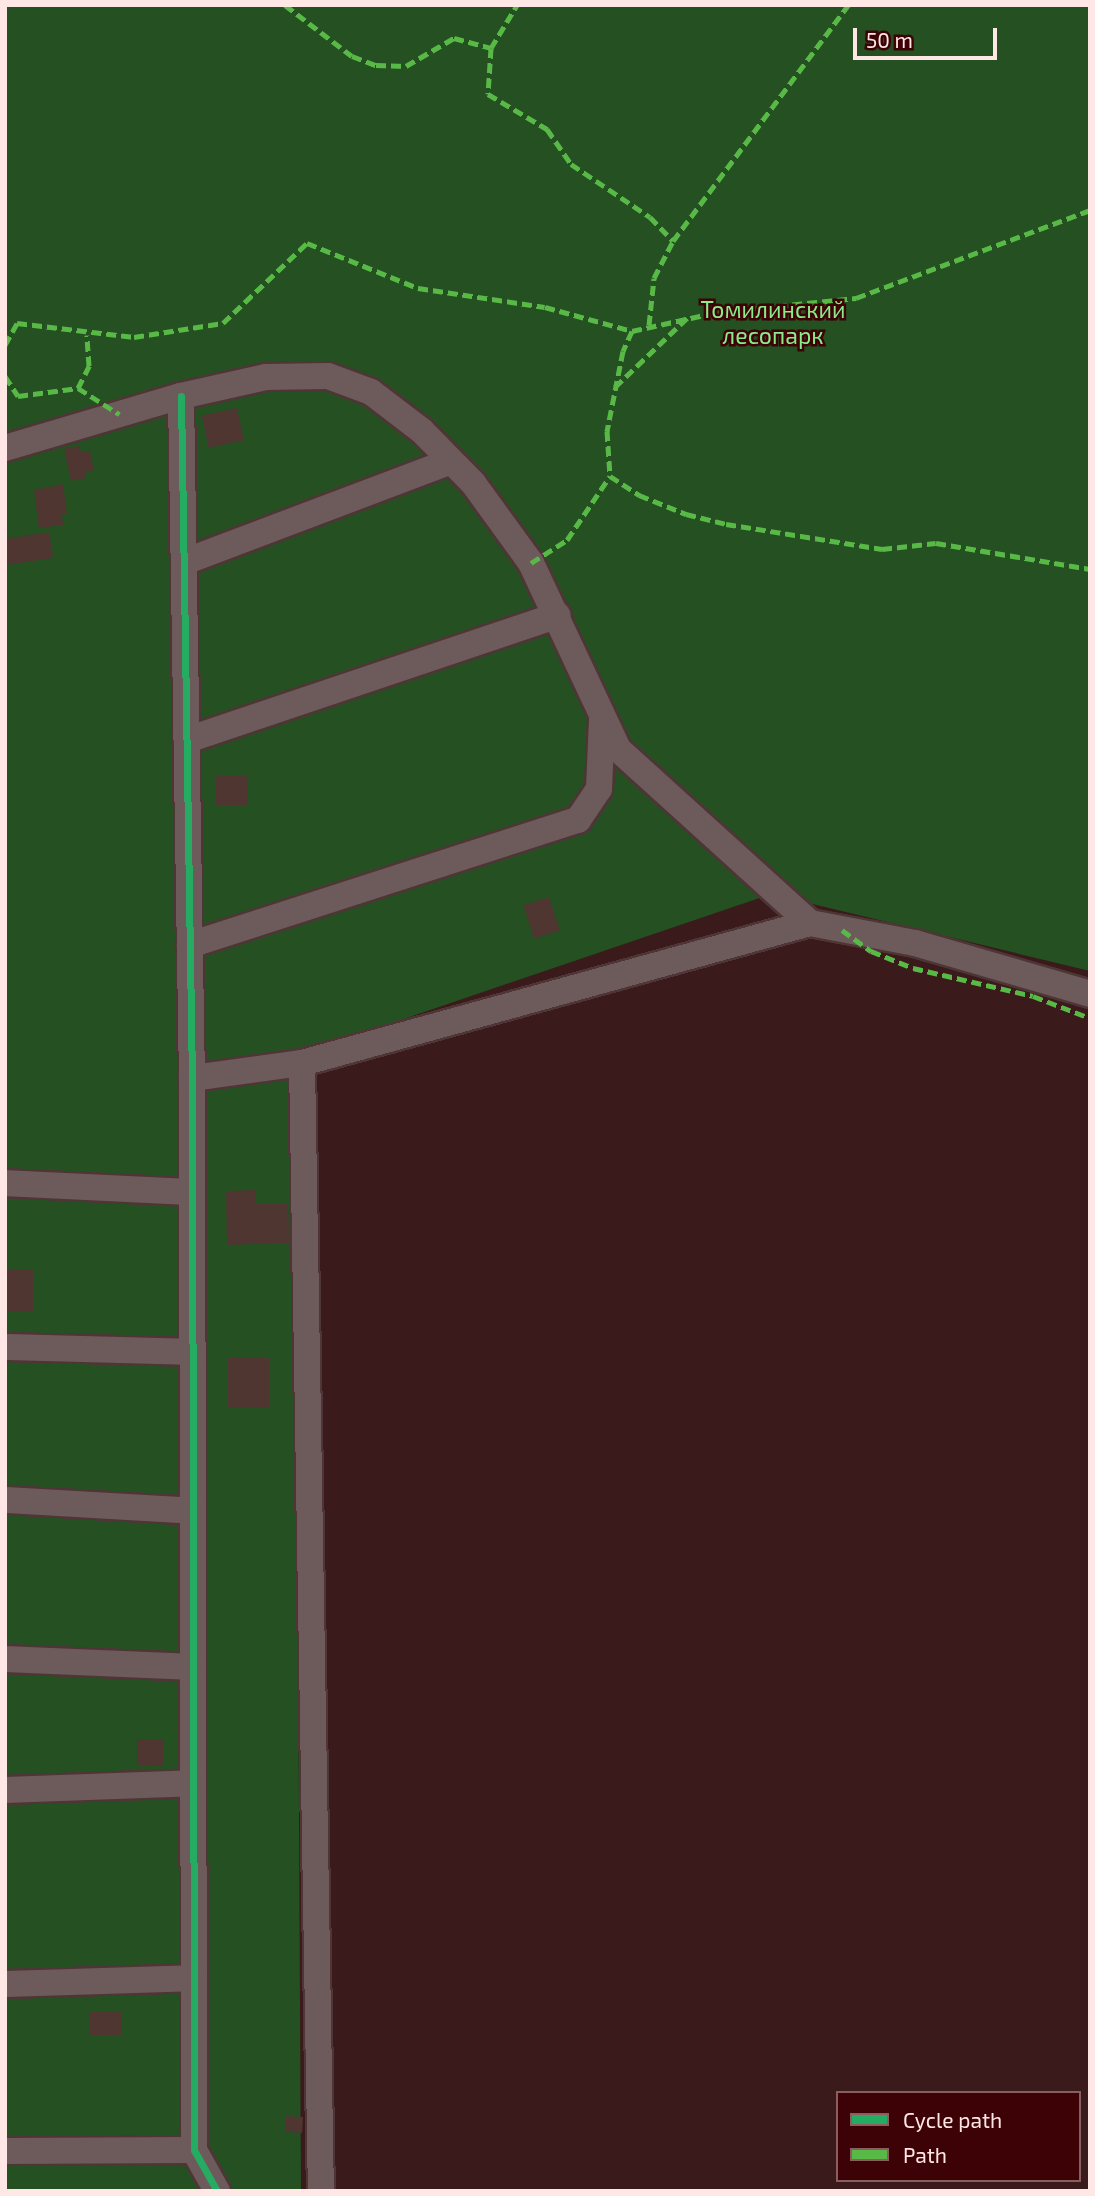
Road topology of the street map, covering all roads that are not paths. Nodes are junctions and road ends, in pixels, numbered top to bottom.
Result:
1 (181, 396) junction
2 (5, 449) edge
3 (452, 461) junction
4 (184, 562) junction
5 (558, 615) junction
6 (602, 713) junction
7 (187, 740) junction
8 (810, 923) junction
9 (190, 945) junction
10 (1090, 994) edge
11 (303, 1063) junction
12 (192, 1078) junction
13 (5, 1183) edge
14 (192, 1192) junction
15 (5, 1347) edge
16 (192, 1352) junction
17 (5, 1500) edge
18 (193, 1511) junction
19 (5, 1659) edge
20 (193, 1667) junction
21 (194, 1783) junction
22 (5, 1790) edge
23 (194, 1978) junction
24 (5, 1984) edge
25 (194, 2150) junction
26 (5, 2151) edge
27 (217, 2191) edge
28 (321, 2191) edge

1 - 2 street
1 - 3 street
1 - 4 street
3 - 4 street
3 - 5 street
4 - 7 street
5 - 6 street
5 - 7 street
6 - 8 street
6 - 9 street
7 - 9 street
8 - 10 street
8 - 11 street
9 - 12 street
11 - 12 street
11 - 28 street
12 - 14 street
13 - 14 street
14 - 16 street
15 - 16 street
16 - 18 street
17 - 18 street
18 - 20 street
19 - 20 street
20 - 21 street
21 - 22 street
21 - 23 street
23 - 24 street
23 - 25 street
25 - 26 street
25 - 27 street

